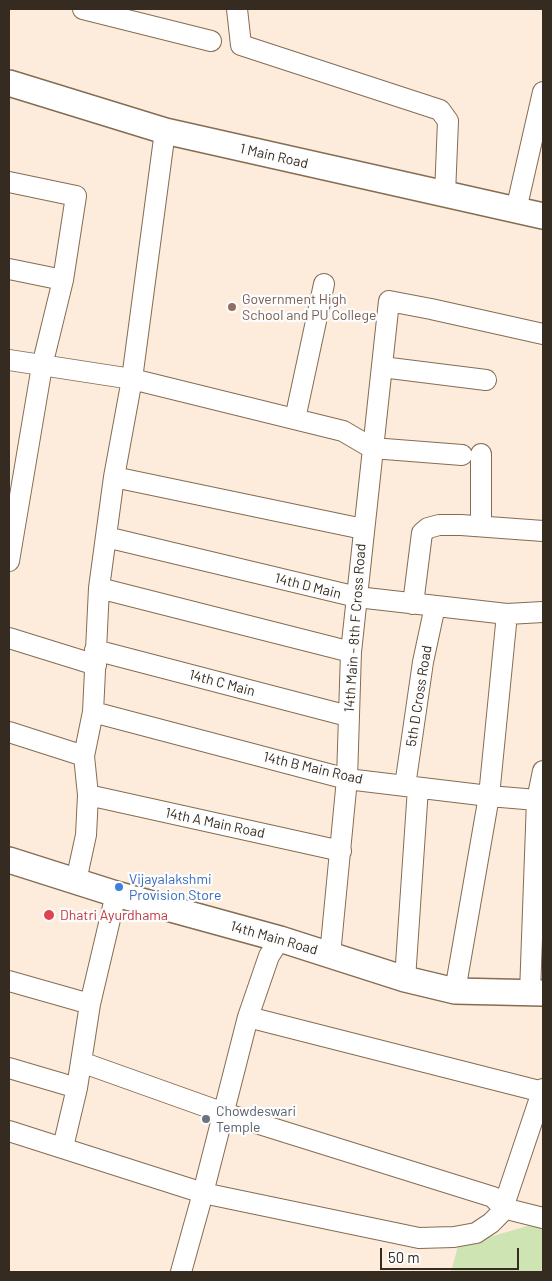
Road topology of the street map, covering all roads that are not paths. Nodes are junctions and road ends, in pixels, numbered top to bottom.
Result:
1 (84, 9) edge
2 (237, 9) edge
3 (211, 41) dead end
4 (9, 83) edge
5 (543, 92) edge
6 (164, 131) junction
7 (9, 182) edge
8 (445, 194) junction
9 (516, 210) junction
10 (543, 216) edge
11 (9, 269) edge
12 (63, 280) junction
13 (324, 284) dead end
14 (543, 334) edge
15 (9, 360) edge
16 (42, 366) junction
17 (382, 367) junction
18 (132, 379) junction
19 (486, 380) dead end
20 (295, 419) junction
21 (372, 448) junction
22 (114, 477) junction
23 (481, 526) junction
24 (363, 529) junction
25 (543, 531) edge
26 (106, 536) junction
27 (9, 561) edge
28 (99, 588) junction
29 (356, 598) junction
30 (413, 604) junction
31 (435, 606) junction
32 (543, 612) edge
33 (507, 614) junction
34 (9, 638) edge
35 (351, 652) junction
36 (96, 658) junction
37 (93, 712) junction
38 (348, 716) junction
39 (9, 732) edge
40 (84, 756) junction
41 (543, 771) edge
42 (348, 779) junction
43 (412, 787) junction
44 (88, 795) junction
45 (489, 796) junction
46 (537, 800) junction
47 (341, 851) junction
48 (9, 860) edge
49 (76, 881) junction
50 (116, 894) junction
51 (280, 939) junction
52 (330, 954) junction
53 (405, 980) junction
54 (9, 981) edge
55 (455, 991) junction
56 (537, 993) edge
57 (90, 1004) junction
58 (248, 1017) junction
59 (81, 1062) junction
60 (9, 1068) edge
61 (77, 1088) junction
62 (543, 1091) edge
63 (224, 1113) junction
64 (9, 1131) edge
65 (63, 1147) junction
66 (203, 1193) junction
67 (503, 1208) junction
68 (543, 1218) edge
69 (181, 1272) edge

1 - 3 street
2 - 8 street
4 - 6 street, 1 Main Road
5 - 9 street
6 - 8 street, 1 Main Road
6 - 18 street
7 - 12 street
8 - 9 street, 1 Main Road
9 - 10 street, 1 Main Road
11 - 12 street
12 - 16 street
13 - 20 street
14 - 17 street, 14th Main - 8th F Cross Road
15 - 16 street
16 - 18 street
16 - 27 street
17 - 19 street
17 - 21 street, 14th Main - 8th F Cross Road
18 - 20 street
18 - 22 street
20 - 21 street
21 - 23 street
21 - 24 street, 14th Main - 8th F Cross Road
22 - 24 street
22 - 26 street
23 - 25 street
23 - 30 street
24 - 29 street, 14th Main - 8th F Cross Road
26 - 28 street
26 - 29 street, 14th D Main
28 - 35 street
28 - 36 street
29 - 30 street, 14th D Main
29 - 35 street, 14th Main - 8th F Cross Road
30 - 31 street, 14th D Main
31 - 33 street, 14th D Main
31 - 43 street, 5th D Cross Road
32 - 33 street, 14th D Main
33 - 45 street
34 - 36 street
35 - 38 street, 14th Main - 8th F Cross Road
36 - 37 street
36 - 38 street, 14th C Main
37 - 40 street
37 - 42 street, 14th B Main Road
38 - 42 street, 14th Main - 8th F Cross Road
39 - 40 street
40 - 44 street
41 - 46 street
42 - 43 street, 14th B Main Road
42 - 47 street, 14th Main - 8th F Cross Road
43 - 45 street, 14th B Main Road
43 - 53 street, 5th D Cross Road
44 - 47 street, 14th A Main Road
44 - 49 street
45 - 46 street, 14th B Main Road
45 - 55 street
46 - 56 street
47 - 52 street, 14th Main - 8th F Cross Road
48 - 49 street, 14th Main Road
49 - 50 street, 14th Main Road
50 - 51 street, 14th Main Road
50 - 57 street
51 - 52 street, 14th Main Road
51 - 58 street
52 - 53 street, 14th Main Road
53 - 55 street, 14th Main Road
54 - 57 street
55 - 56 street, 14th Main Road
57 - 59 street
58 - 62 street
58 - 63 street
59 - 61 street
59 - 63 street
60 - 61 street
61 - 65 street
62 - 67 street
63 - 66 street
63 - 67 street
64 - 65 street
65 - 66 street
66 - 67 street
66 - 69 street
67 - 68 street

